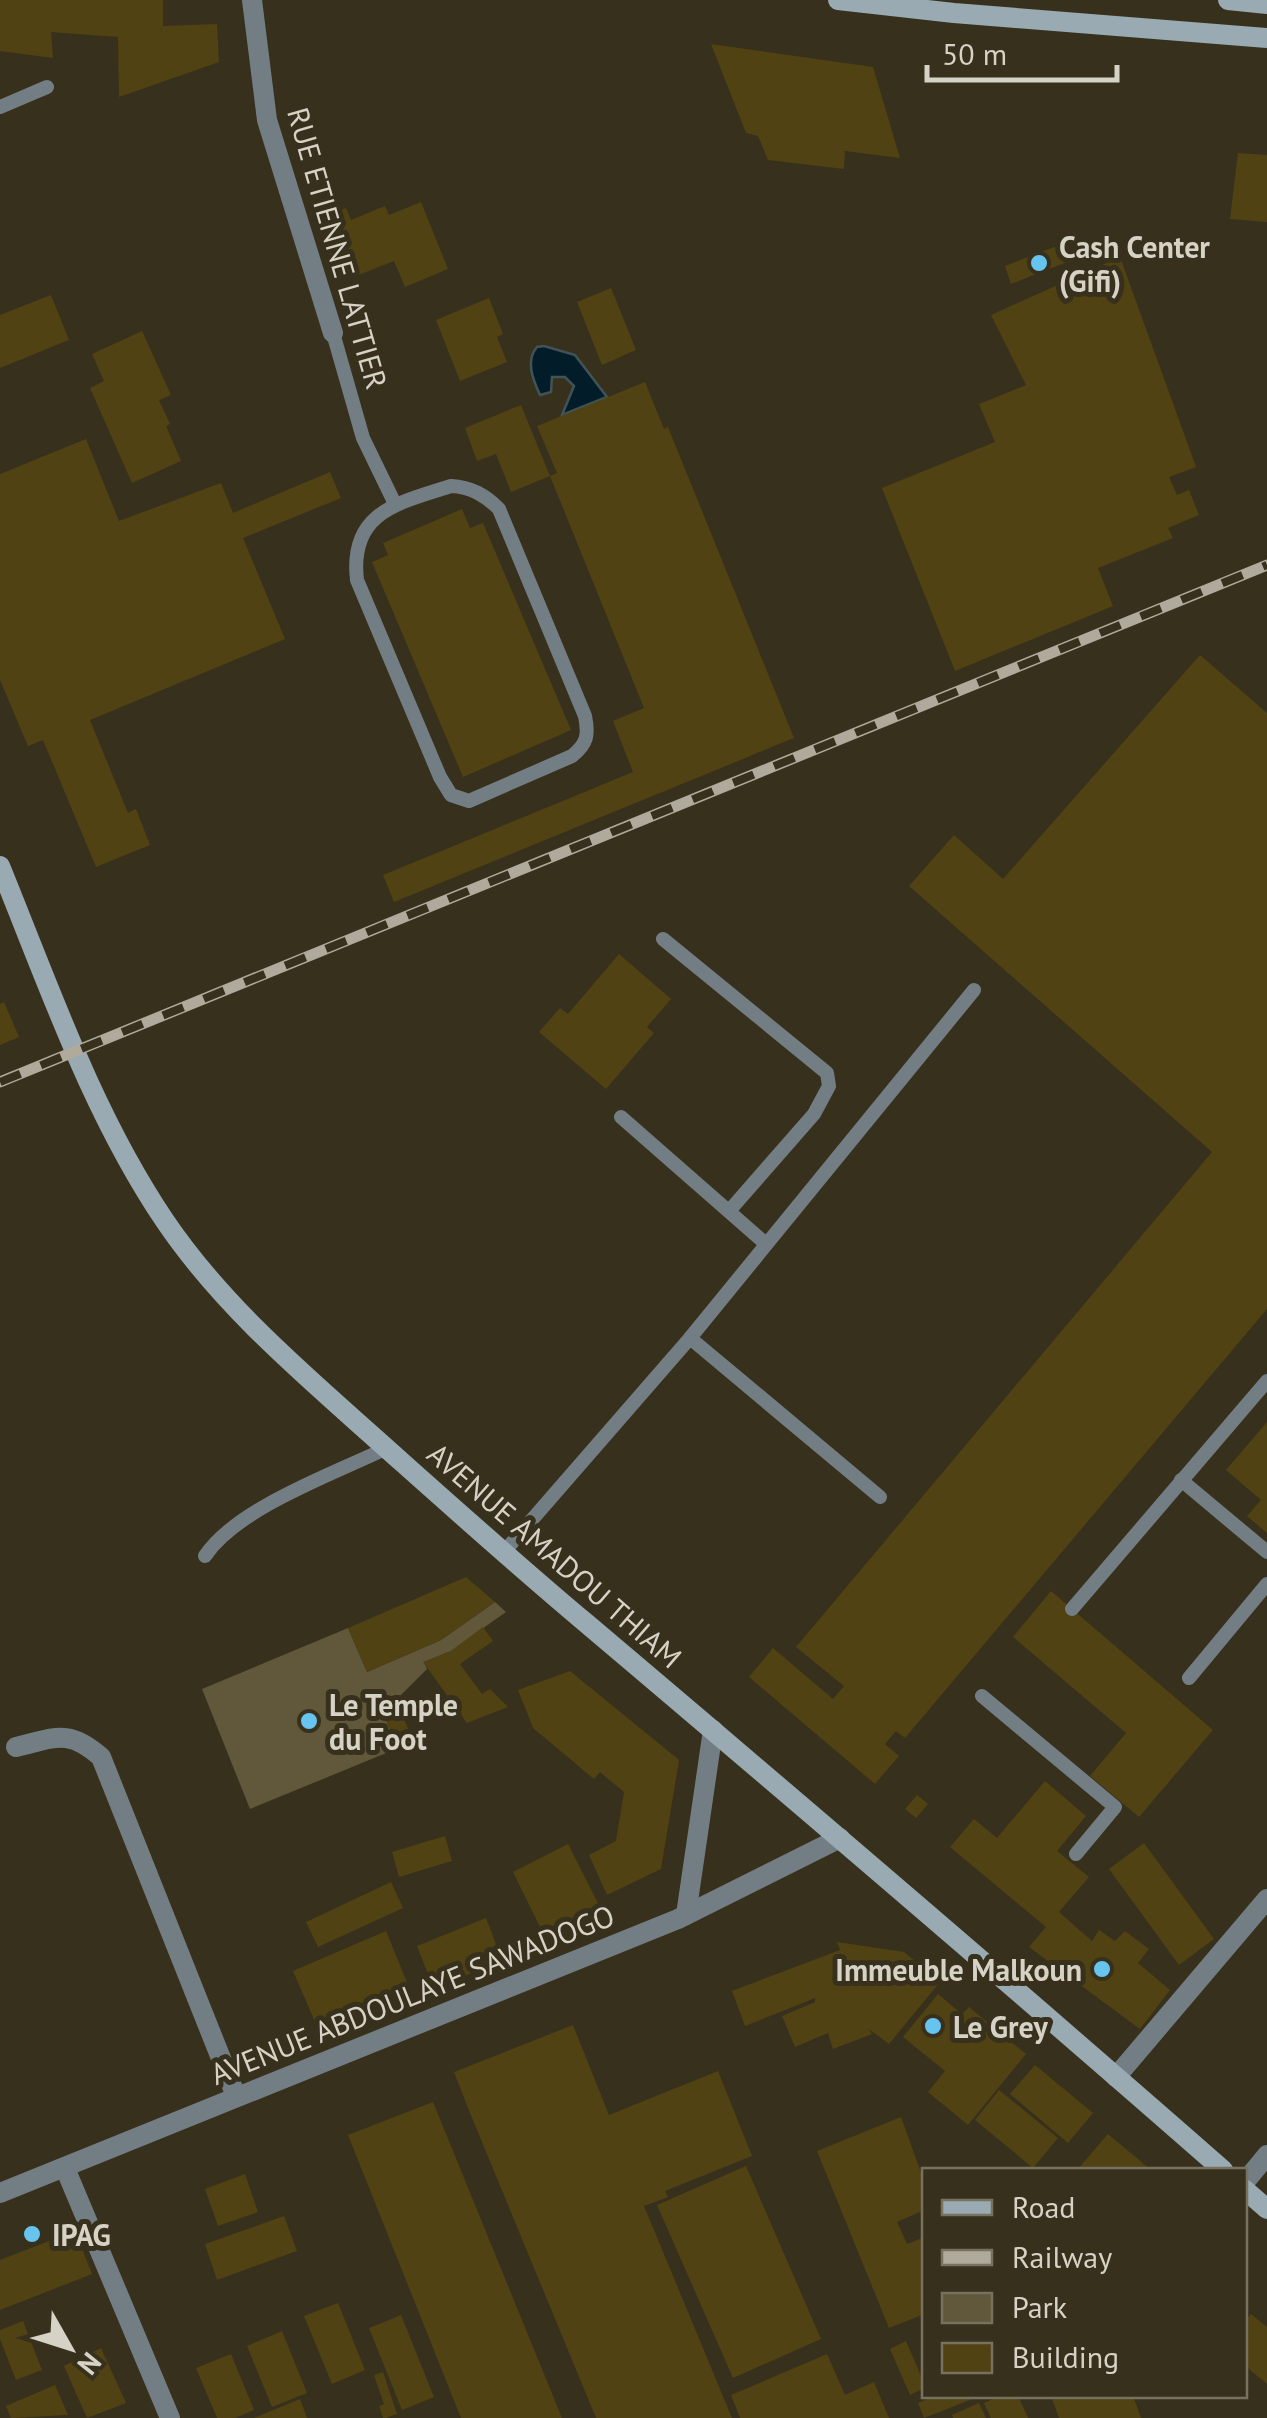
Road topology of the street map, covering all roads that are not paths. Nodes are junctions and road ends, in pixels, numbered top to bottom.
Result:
1 (252, 0) edge
2 (838, 0) edge
3 (1228, 0) edge
4 (1267, 4) edge
5 (1267, 38) edge
6 (48, 87) dead end
7 (0, 107) edge
8 (333, 332) joint
9 (396, 504) junction
10 (0, 866) edge
11 (663, 939) dead end
12 (974, 990) dead end
13 (620, 1116) dead end
14 (730, 1210) junction
15 (766, 1244) junction
16 (690, 1338) junction
17 (1267, 1381) edge
18 (387, 1448) junction
19 (1180, 1480) junction
20 (880, 1498) dead end
21 (1267, 1552) edge
22 (503, 1553) junction
23 (205, 1556) dead end
24 (1267, 1584) edge
25 (1072, 1608) dead end
26 (1189, 1678) dead end
27 (982, 1696) dead end
28 (712, 1730) junction
29 (16, 1747) dead end
30 (840, 1838) junction
31 (1076, 1854) dead end
32 (1267, 1899) edge
33 (686, 1915) junction
34 (1116, 2076) junction
35 (236, 2096) junction
36 (1267, 2155) edge
37 (65, 2168) junction
38 (1221, 2168) edge
39 (1247, 2182) edge
40 (1247, 2189) edge
41 (0, 2193) edge
42 (1267, 2210) edge
43 (170, 2418) edge

1 - 8 street, RUE ETIENNE LATTIER
2 - 5 main road
3 - 4 main road
6 - 7 lane
8 - 9 lane, RUE ETIENNE LATTIER
9 - 9 lane
10 - 18 main road, AVENUE AMADOU THIAM
11 - 14 lane
12 - 15 lane
13 - 14 lane
14 - 15 lane
15 - 16 lane
16 - 20 lane
16 - 22 lane
17 - 19 lane
18 - 22 main road, AVENUE AMADOU THIAM
18 - 23 lane
19 - 21 lane
19 - 25 lane
22 - 28 main road, AVENUE AMADOU THIAM
24 - 26 lane
27 - 31 lane
28 - 30 main road, AVENUE AMADOU THIAM
28 - 33 street
29 - 35 street
30 - 33 street, AVENUE ABDOULAYE SAWADOGO
30 - 34 main road, AVENUE AMADOU THIAM
32 - 34 street
33 - 35 street, AVENUE ABDOULAYE SAWADOGO
34 - 38 main road, AVENUE AMADOU THIAM
35 - 37 street, AVENUE ABDOULAYE SAWADOGO
36 - 39 street
37 - 41 street, AVENUE ABDOULAYE SAWADOGO
37 - 43 street
40 - 42 main road

